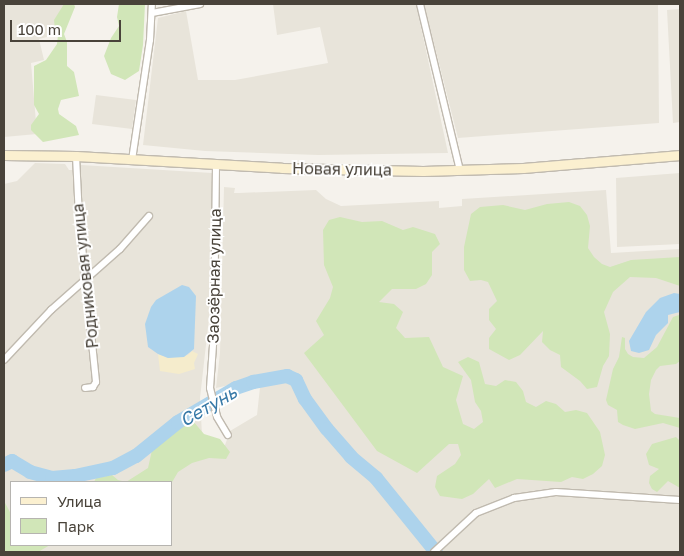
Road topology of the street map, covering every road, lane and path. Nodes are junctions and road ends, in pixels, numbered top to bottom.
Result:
1 (152, 4) edge
2 (200, 4) edge
3 (420, 4) edge
4 (152, 12) junction
5 (4, 155) edge
6 (680, 155) edge
7 (76, 156) junction
8 (132, 160) junction
9 (216, 165) junction
10 (460, 170) junction
11 (149, 216) dead end
12 (85, 281) junction
13 (4, 360) edge
14 (85, 388) dead end
15 (228, 434) dead end
16 (680, 500) edge
17 (434, 552) edge

1 - 4 street
2 - 4 street
3 - 10 street
4 - 8 street
5 - 7 street, Новая улица
6 - 10 street, Новая улица
7 - 8 street, Новая улица
7 - 12 street, Родниковая улица
8 - 9 street, Новая улица
9 - 10 street, Новая улица
9 - 15 street, Заозёрная улица
11 - 12 street
12 - 13 street
12 - 14 street, Родниковая улица
16 - 17 street

